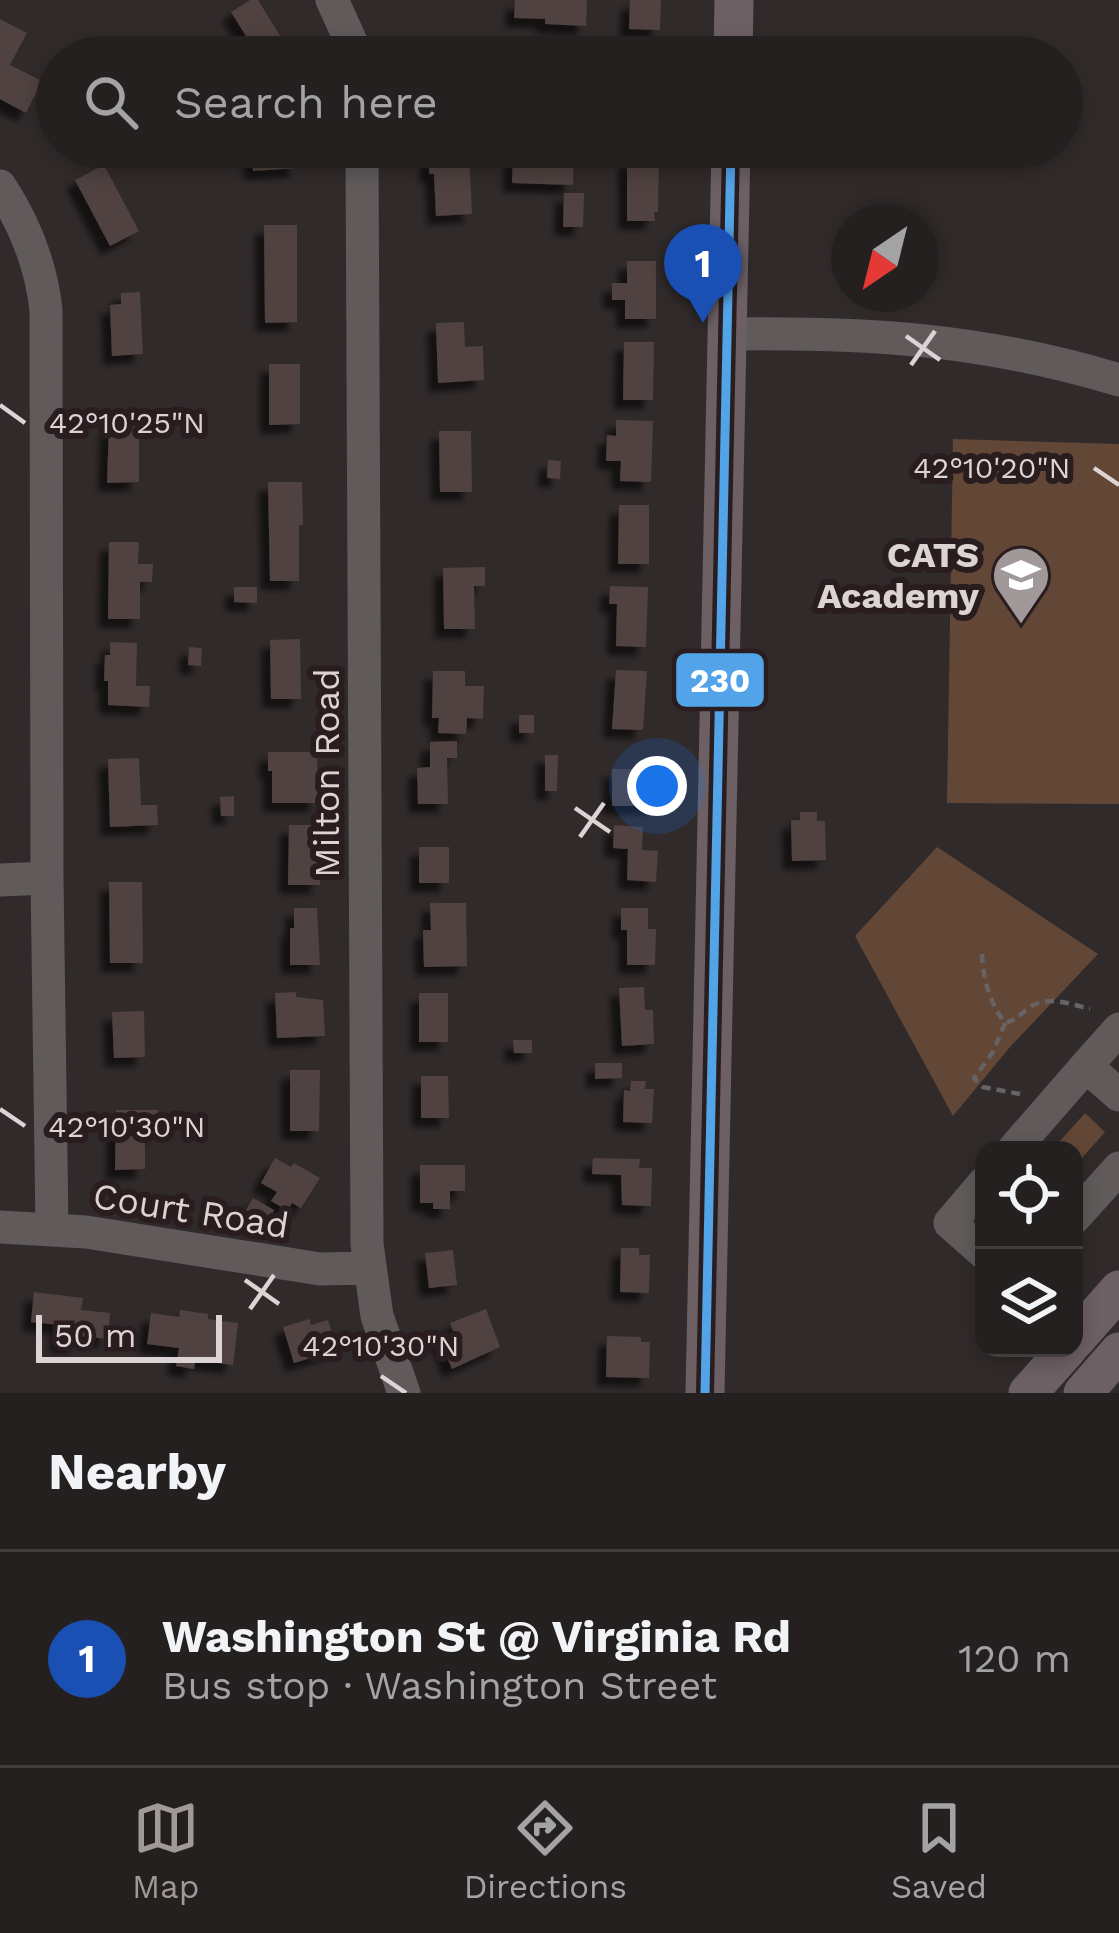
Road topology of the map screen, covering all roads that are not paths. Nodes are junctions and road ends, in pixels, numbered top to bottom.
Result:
1 (332, 0) edge
2 (734, 0) edge
3 (348, 36) edge
4 (733, 36) edge
5 (362, 168) edge
6 (731, 168) edge
7 (0, 186) edge
8 (728, 334) junction
9 (1119, 380) edge
10 (46, 878) junction
11 (0, 880) edge
12 (1119, 1029) edge
13 (1086, 1066) junction
14 (1119, 1095) edge
15 (1021, 1141) edge
16 (1119, 1168) edge
17 (975, 1194) edge
18 (1083, 1208) edge
19 (0, 1227) edge
20 (52, 1228) junction
21 (975, 1245) edge
22 (369, 1268) junction
23 (1119, 1290) edge
24 (1083, 1331) edge
25 (1119, 1352) edge
26 (1059, 1357) edge
27 (404, 1393) edge
28 (705, 1393) edge
29 (1028, 1393) edge
30 (1083, 1393) edge

1 - 3 street
2 - 4 main road
5 - 22 street, Milton Road
6 - 8 main road
7 - 10 street
8 - 9 street
8 - 28 main road
10 - 11 street
10 - 20 street
12 - 13 street
13 - 14 street
13 - 15 street
16 - 18 street
17 - 21 street
19 - 20 street, Court Road
20 - 22 street, Court Road
22 - 27 street, Milton Road
23 - 24 main road
25 - 30 main road
26 - 29 main road

